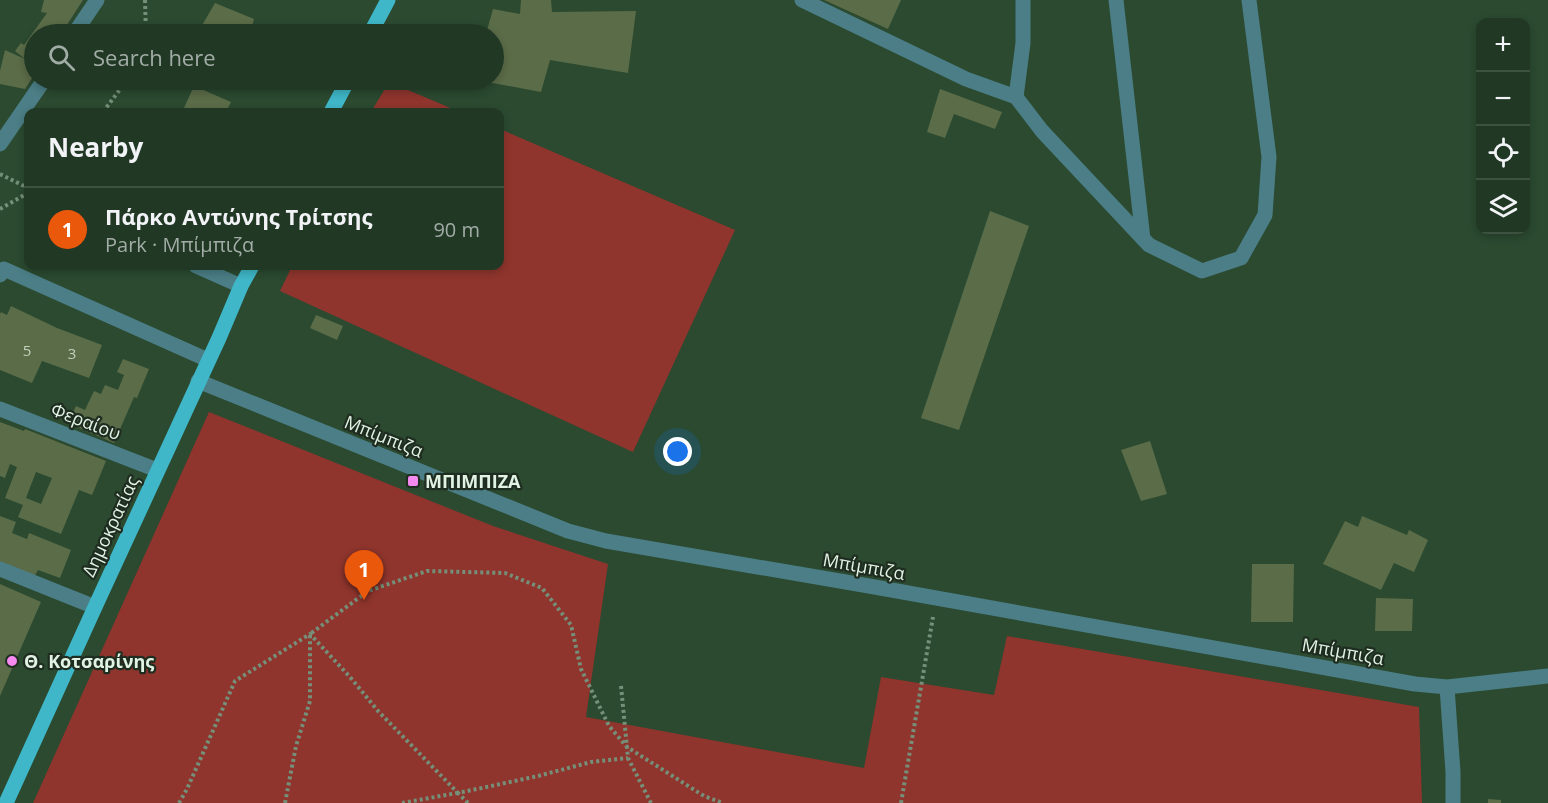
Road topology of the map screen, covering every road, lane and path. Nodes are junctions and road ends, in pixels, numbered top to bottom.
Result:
1 (97, 0) edge
2 (145, 0) edge
3 (388, 0) edge
4 (802, 0) edge
5 (1023, 0) edge
6 (1116, 0) edge
7 (1249, 0) edge
8 (81, 24) edge
9 (146, 24) edge
10 (375, 24) edge
11 (37, 90) edge
12 (120, 90) edge
13 (343, 90) edge
14 (1016, 97) junction
15 (25, 108) edge
16 (106, 108) edge
17 (333, 108) edge
18 (24, 109) edge
19 (0, 144) edge
20 (0, 174) edge
21 (24, 186) edge
22 (24, 196) edge
23 (0, 209) edge
24 (1143, 239) junction
25 (205, 270) edge
26 (250, 270) edge
27 (2, 272) edge
28 (241, 286) junction
29 (208, 360) junction
30 (198, 381) junction
31 (0, 409) edge
32 (157, 470) junction
33 (0, 569) edge
34 (936, 598) junction
35 (95, 607) junction
36 (309, 633) junction
37 (1548, 676) edge
38 (621, 686) dead end
39 (1447, 687) junction
40 (627, 747) junction
41 (628, 758) junction
42 (458, 793) junction
43 (6, 803) edge
44 (179, 803) edge
45 (285, 803) edge
46 (402, 803) edge
47 (468, 803) edge
48 (651, 803) edge
49 (723, 803) edge
50 (901, 803) edge
51 (1453, 803) edge

1 - 8 street
2 - 9 path
3 - 10 main road
4 - 14 street
5 - 14 street
6 - 24 street
7 - 24 street
11 - 15 street
12 - 16 path
13 - 17 main road
14 - 24 street
18 - 19 street
20 - 21 path
22 - 23 path
25 - 28 street
26 - 28 main road, Δημοκρατίας
27 - 29 street
28 - 29 main road, Δημοκρατίας
29 - 30 main road, Δημοκρατίας
30 - 32 main road, Δημοκρατίας
30 - 34 street, Μπίμπιζα
31 - 32 street, Φεραίου
32 - 35 main road, Δημοκρατίας
33 - 35 street
34 - 39 street, Μπίμπιζα
34 - 50 path
35 - 43 main road, Δημοκρατίας
36 - 40 path
36 - 42 path
36 - 44 path
36 - 45 path
37 - 39 street, Μπίμπιζα
38 - 40 path
39 - 51 street
40 - 41 path
40 - 49 path
41 - 42 path
41 - 48 path
42 - 46 path
42 - 47 path

